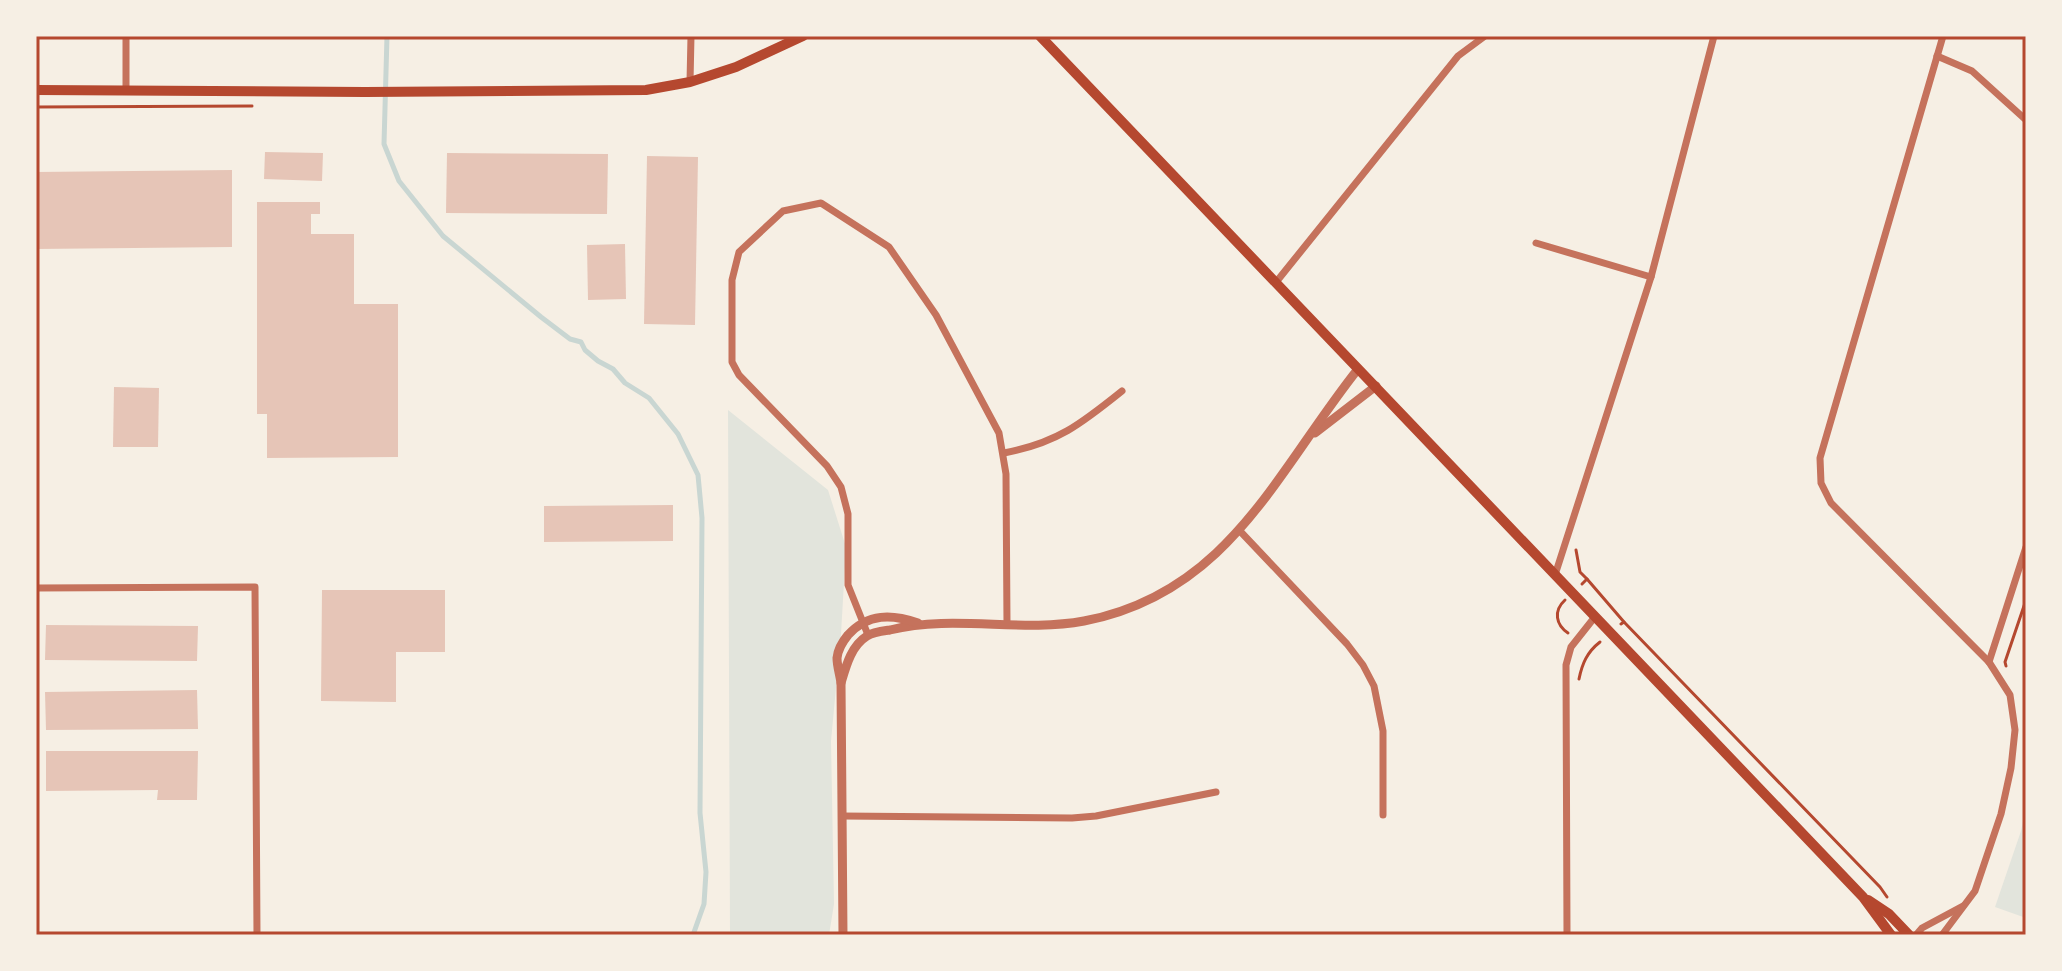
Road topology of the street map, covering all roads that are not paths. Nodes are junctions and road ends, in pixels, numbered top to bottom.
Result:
1 (126, 36) edge
2 (691, 36) edge
3 (787, 36) edge
4 (803, 36) edge
5 (1040, 36) edge
6 (1485, 36) edge
7 (1714, 36) edge
8 (1943, 36) edge
9 (777, 46) junction
10 (1937, 56) junction
11 (690, 82) junction
12 (126, 89) junction
13 (36, 90) edge
14 (2026, 120) edge
15 (1536, 243) dead end
16 (1651, 277) junction
17 (1277, 281) junction
18 (1358, 369) junction
19 (1376, 386) junction
20 (1122, 391) dead end
21 (1312, 435) junction
22 (1004, 453) junction
23 (1239, 530) junction
24 (2026, 547) edge
25 (1555, 575) junction
26 (36, 588) edge
27 (1594, 618) junction
28 (861, 623) junction
29 (920, 623) junction
30 (1007, 624) junction
31 (868, 635) junction
32 (1989, 662) junction
33 (841, 683) junction
34 (1216, 792) dead end
35 (1383, 815) dead end
36 (842, 816) junction
37 (1863, 897) junction
38 (1965, 905) junction
39 (257, 935) edge
40 (843, 935) edge
41 (1567, 935) edge
42 (1891, 935) edge
43 (1909, 935) edge
44 (1916, 935) edge
45 (1942, 935) edge

1 - 12 street
2 - 11 street
3 - 9 main road
4 - 9 main road
5 - 17 main road
6 - 17 street
7 - 16 street
8 - 10 street
9 - 11 main road
10 - 14 street
10 - 32 street
11 - 12 main road
12 - 13 main road
15 - 16 street
16 - 25 street
17 - 18 main road
18 - 19 main road
18 - 21 street
19 - 21 street
19 - 25 main road
20 - 22 street
21 - 23 street
22 - 28 street
22 - 30 street
23 - 30 street
23 - 35 street
24 - 32 street
25 - 27 main road
26 - 39 street
27 - 37 main road
27 - 41 street
28 - 29 street
28 - 31 street
28 - 33 street
29 - 30 street
29 - 31 street
31 - 33 street
32 - 38 street
33 - 36 street
34 - 36 street
36 - 40 street
37 - 42 main road
37 - 43 main road
38 - 44 street
38 - 45 street

